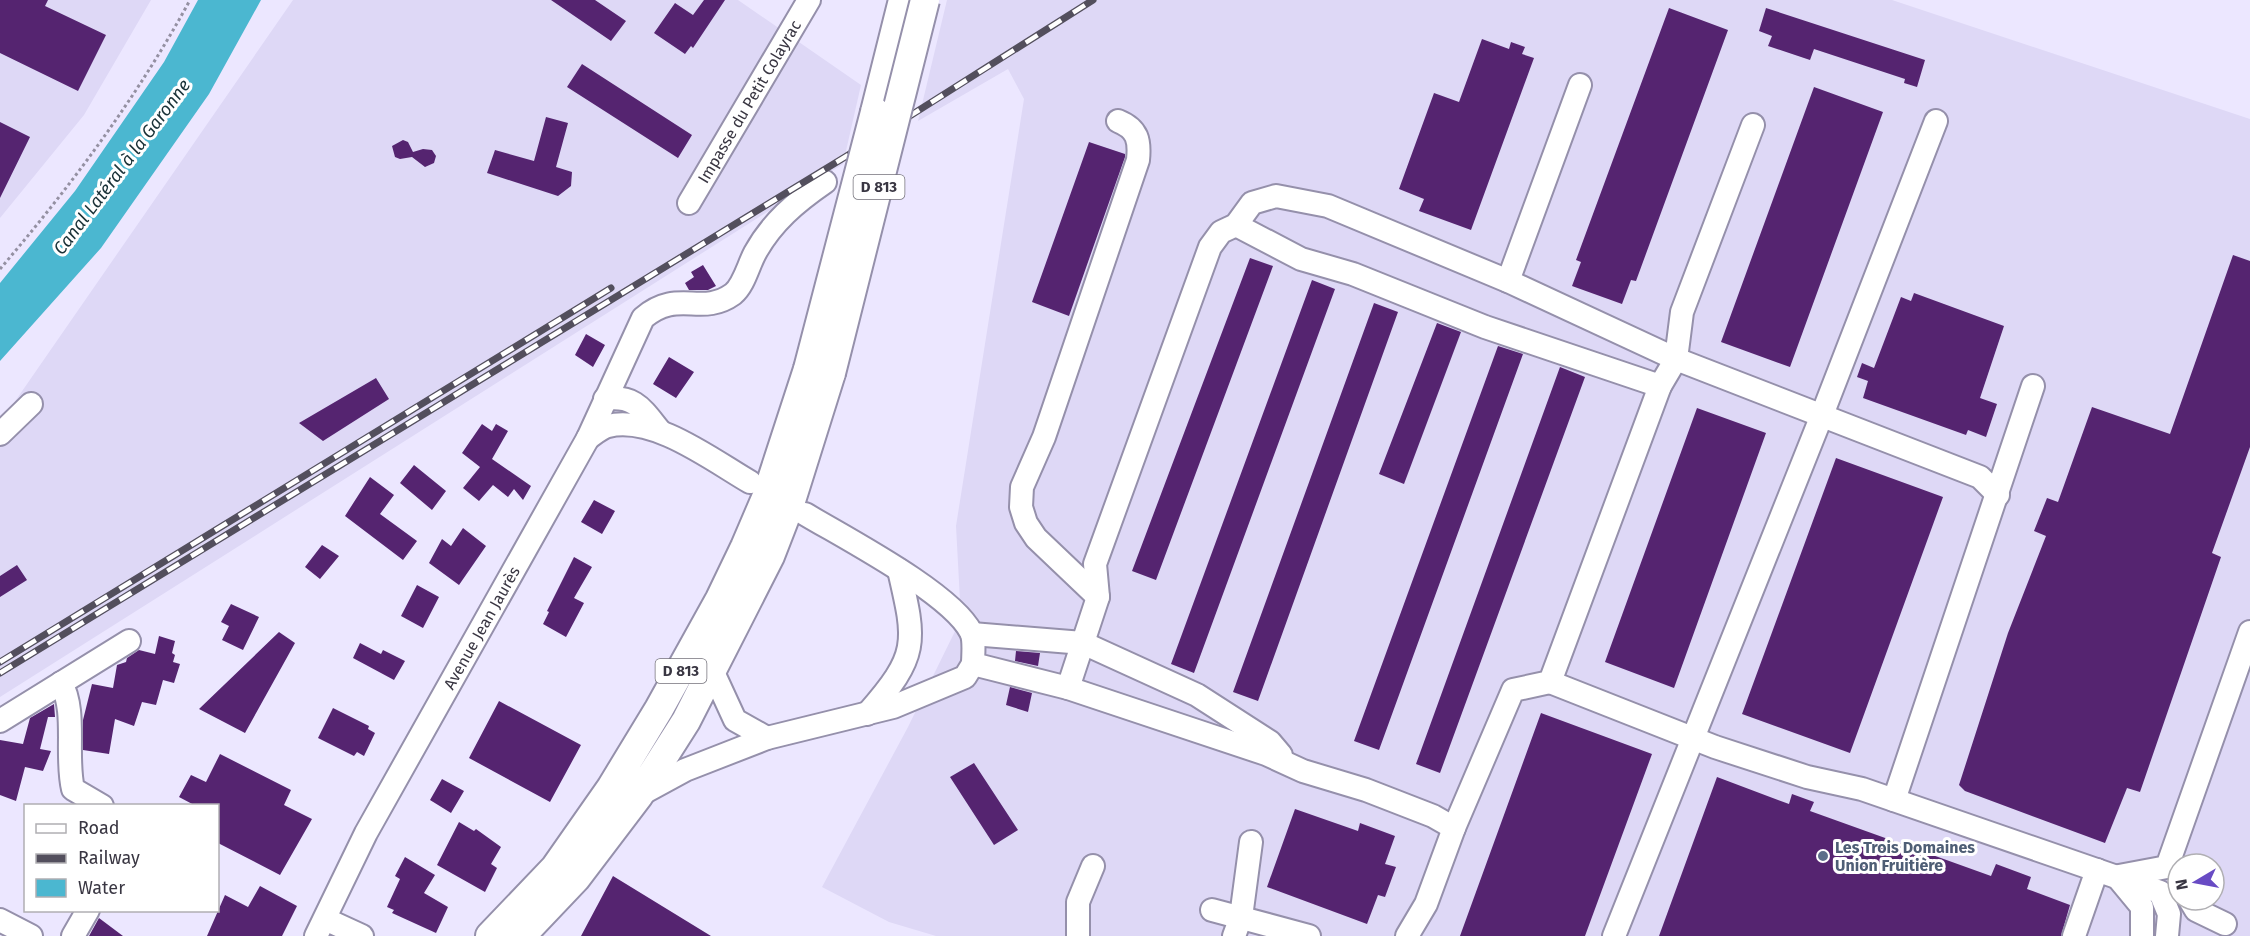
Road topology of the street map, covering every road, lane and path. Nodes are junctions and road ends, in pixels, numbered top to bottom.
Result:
1 (190, 0) edge
2 (809, 0) edge
3 (903, 0) edge
4 (925, 0) edge
5 (1580, 85) dead end
6 (1118, 121) dead end
7 (1936, 121) dead end
8 (1753, 125) dead end
9 (825, 182) dead end
10 (689, 203) dead end
11 (1236, 225) junction
12 (0, 269) edge
13 (1508, 281) junction
14 (1676, 359) junction
15 (819, 371) junction
16 (1660, 386) junction
17 (2033, 386) dead end
18 (605, 399) junction
19 (31, 404) dead end
20 (1822, 415) junction
21 (660, 431) junction
22 (0, 434) edge
23 (588, 438) junction
24 (750, 482) dead end
25 (1998, 495) junction
26 (805, 514) dead end
27 (899, 570) junction
28 (1098, 597) junction
29 (2250, 632) edge
30 (972, 634) junction
31 (129, 641) dead end
32 (1083, 643) junction
33 (712, 669) junction
34 (969, 671) junction
35 (1550, 682) junction
36 (62, 683) junction
37 (1066, 695) junction
38 (867, 714) junction
39 (0, 721) edge
40 (767, 738) junction
41 (1693, 738) junction
42 (1290, 765) junction
43 (639, 795) junction
44 (1894, 800) junction
45 (99, 804) edge
46 (1454, 828) junction
47 (1251, 842) dead end
48 (2179, 852) edge
49 (1093, 866) dead end
50 (2107, 873) junction
51 (2166, 875) edge
52 (576, 878) junction
53 (1212, 910) dead end
54 (87, 912) edge
55 (2200, 912) edge
56 (0, 920) edge
57 (2225, 924) dead end
58 (1237, 926) edge
59 (320, 927) edge
60 (31, 936) edge
61 (73, 936) edge
62 (362, 936) edge
63 (490, 936) edge
64 (521, 936) edge
65 (549, 936) edge
66 (1078, 936) edge
67 (1309, 936) edge
68 (1407, 936) edge
69 (1614, 936) edge
70 (2074, 936) edge
71 (2142, 936) edge
72 (2166, 936) edge

1 - 12 path
2 - 10 street, Impasse du Petit Colayrac
3 - 15 main road, D 813, bridge
4 - 15 main road, D 813, bridge
5 - 13 street
6 - 28 street
7 - 20 street
8 - 14 street
9 - 18 street, Avenue Jean Jaurès
11 - 13 street
11 - 16 street
11 - 28 street
13 - 14 street
14 - 16 street
14 - 20 street
15 - 33 main road, D 813
15 - 63 main road, D 813
16 - 35 street
17 - 25 street
18 - 21 street
18 - 23 street, Avenue Jean Jaurès
19 - 22 street
20 - 25 street
20 - 41 street
21 - 23 street
21 - 24 street
23 - 59 street, Avenue Jean Jaurès
25 - 44 street
26 - 27 street
27 - 30 street
27 - 38 street
28 - 32 street
29 - 48 street
30 - 32 street
30 - 34 street
31 - 36 street
32 - 37 street
32 - 42 street
33 - 40 street
33 - 43 main road, D 813
34 - 37 street
34 - 38 street
35 - 41 street
35 - 46 street
36 - 39 street
36 - 45 street
37 - 42 street
38 - 40 street
40 - 43 street
41 - 44 street
41 - 69 street
42 - 46 street
43 - 52 main road, D 813
44 - 50 street
46 - 68 street
47 - 58 street
49 - 66 street
50 - 51 street
50 - 70 street
50 - 71 street
50 - 72 street
52 - 64 main road, D 813
52 - 65 main road
53 - 58 street
54 - 61 street
55 - 57 street
56 - 60 street
58 - 67 street
59 - 62 street

